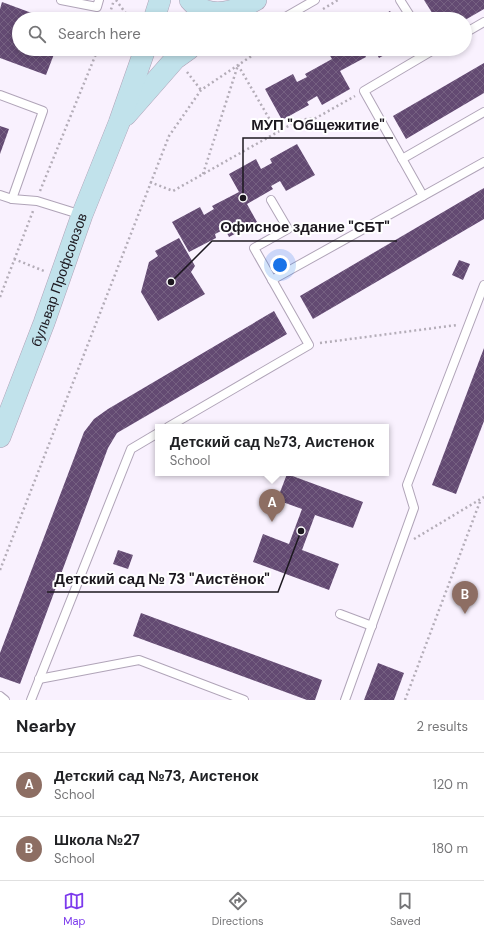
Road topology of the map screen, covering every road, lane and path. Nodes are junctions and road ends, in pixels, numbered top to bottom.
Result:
1 (61, 0) edge
2 (99, 0) edge
3 (115, 0) edge
4 (160, 0) edge
5 (190, 0) edge
6 (315, 0) edge
7 (400, 0) edge
8 (241, 10) edge
9 (111, 12) edge
10 (124, 12) edge
11 (156, 12) edge
12 (210, 12) edge
13 (222, 12) edge
14 (294, 12) edge
15 (408, 12) edge
16 (484, 22) edge
17 (472, 28) edge
18 (95, 56) edge
19 (142, 56) edge
20 (252, 56) edge
21 (422, 56) edge
22 (185, 57) edge
23 (238, 65) junction
24 (201, 90) junction
25 (364, 91) junction
26 (0, 95) edge
27 (484, 112) edge
28 (119, 123) junction
29 (277, 132) junction
30 (402, 159) junction
31 (484, 162) edge
32 (203, 174) junction
33 (150, 182) junction
34 (0, 195) edge
35 (423, 196) junction
36 (12, 199) junction
37 (271, 200) dead end
38 (37, 201) junction
39 (82, 215) junction
40 (14, 259) junction
41 (37, 269) dead end
42 (272, 280) junction
43 (484, 286) edge
44 (0, 297) edge
45 (469, 323) junction
46 (309, 344) junction
47 (173, 424) edge
48 (155, 435) edge
49 (0, 437) edge
50 (484, 497) edge
51 (480, 499) junction
52 (400, 548) junction
53 (0, 570) edge
54 (340, 614) dead end
55 (372, 626) junction
56 (39, 679) junction
57 (0, 696) edge
58 (5, 700) edge
59 (31, 700) edge
60 (244, 700) edge
61 (345, 700) edge
62 (405, 700) edge

1 - 2 lane
3 - 9 path
3 - 10 path
4 - 11 street
5 - 12 street
6 - 14 lane
7 - 15 lane
8 - 13 street
16 - 17 lane
18 - 38 path
19 - 28 street, бульвар Профсоюзов
20 - 23 path
21 - 25 lane
22 - 24 path
22 - 28 street, бульвар Профсоюзов
23 - 24 path
23 - 29 path
23 - 32 path
24 - 33 path
25 - 29 path
25 - 30 lane
26 - 36 lane
27 - 30 lane
28 - 39 street, бульвар Профсоюзов
29 - 32 path
30 - 35 lane
31 - 35 lane
32 - 33 path
33 - 53 path
34 - 36 lane
35 - 42 lane
36 - 38 lane
37 - 42 lane
38 - 39 lane
38 - 40 path
39 - 49 street, бульвар Профсоюзов
40 - 41 path
40 - 44 path
42 - 46 lane
43 - 45 lane
45 - 46 path
45 - 52 lane
46 - 47 lane
48 - 56 lane
50 - 51 path
51 - 52 path
51 - 62 path
52 - 55 lane
54 - 55 lane
55 - 61 lane
56 - 59 lane
56 - 60 lane
57 - 58 lane

